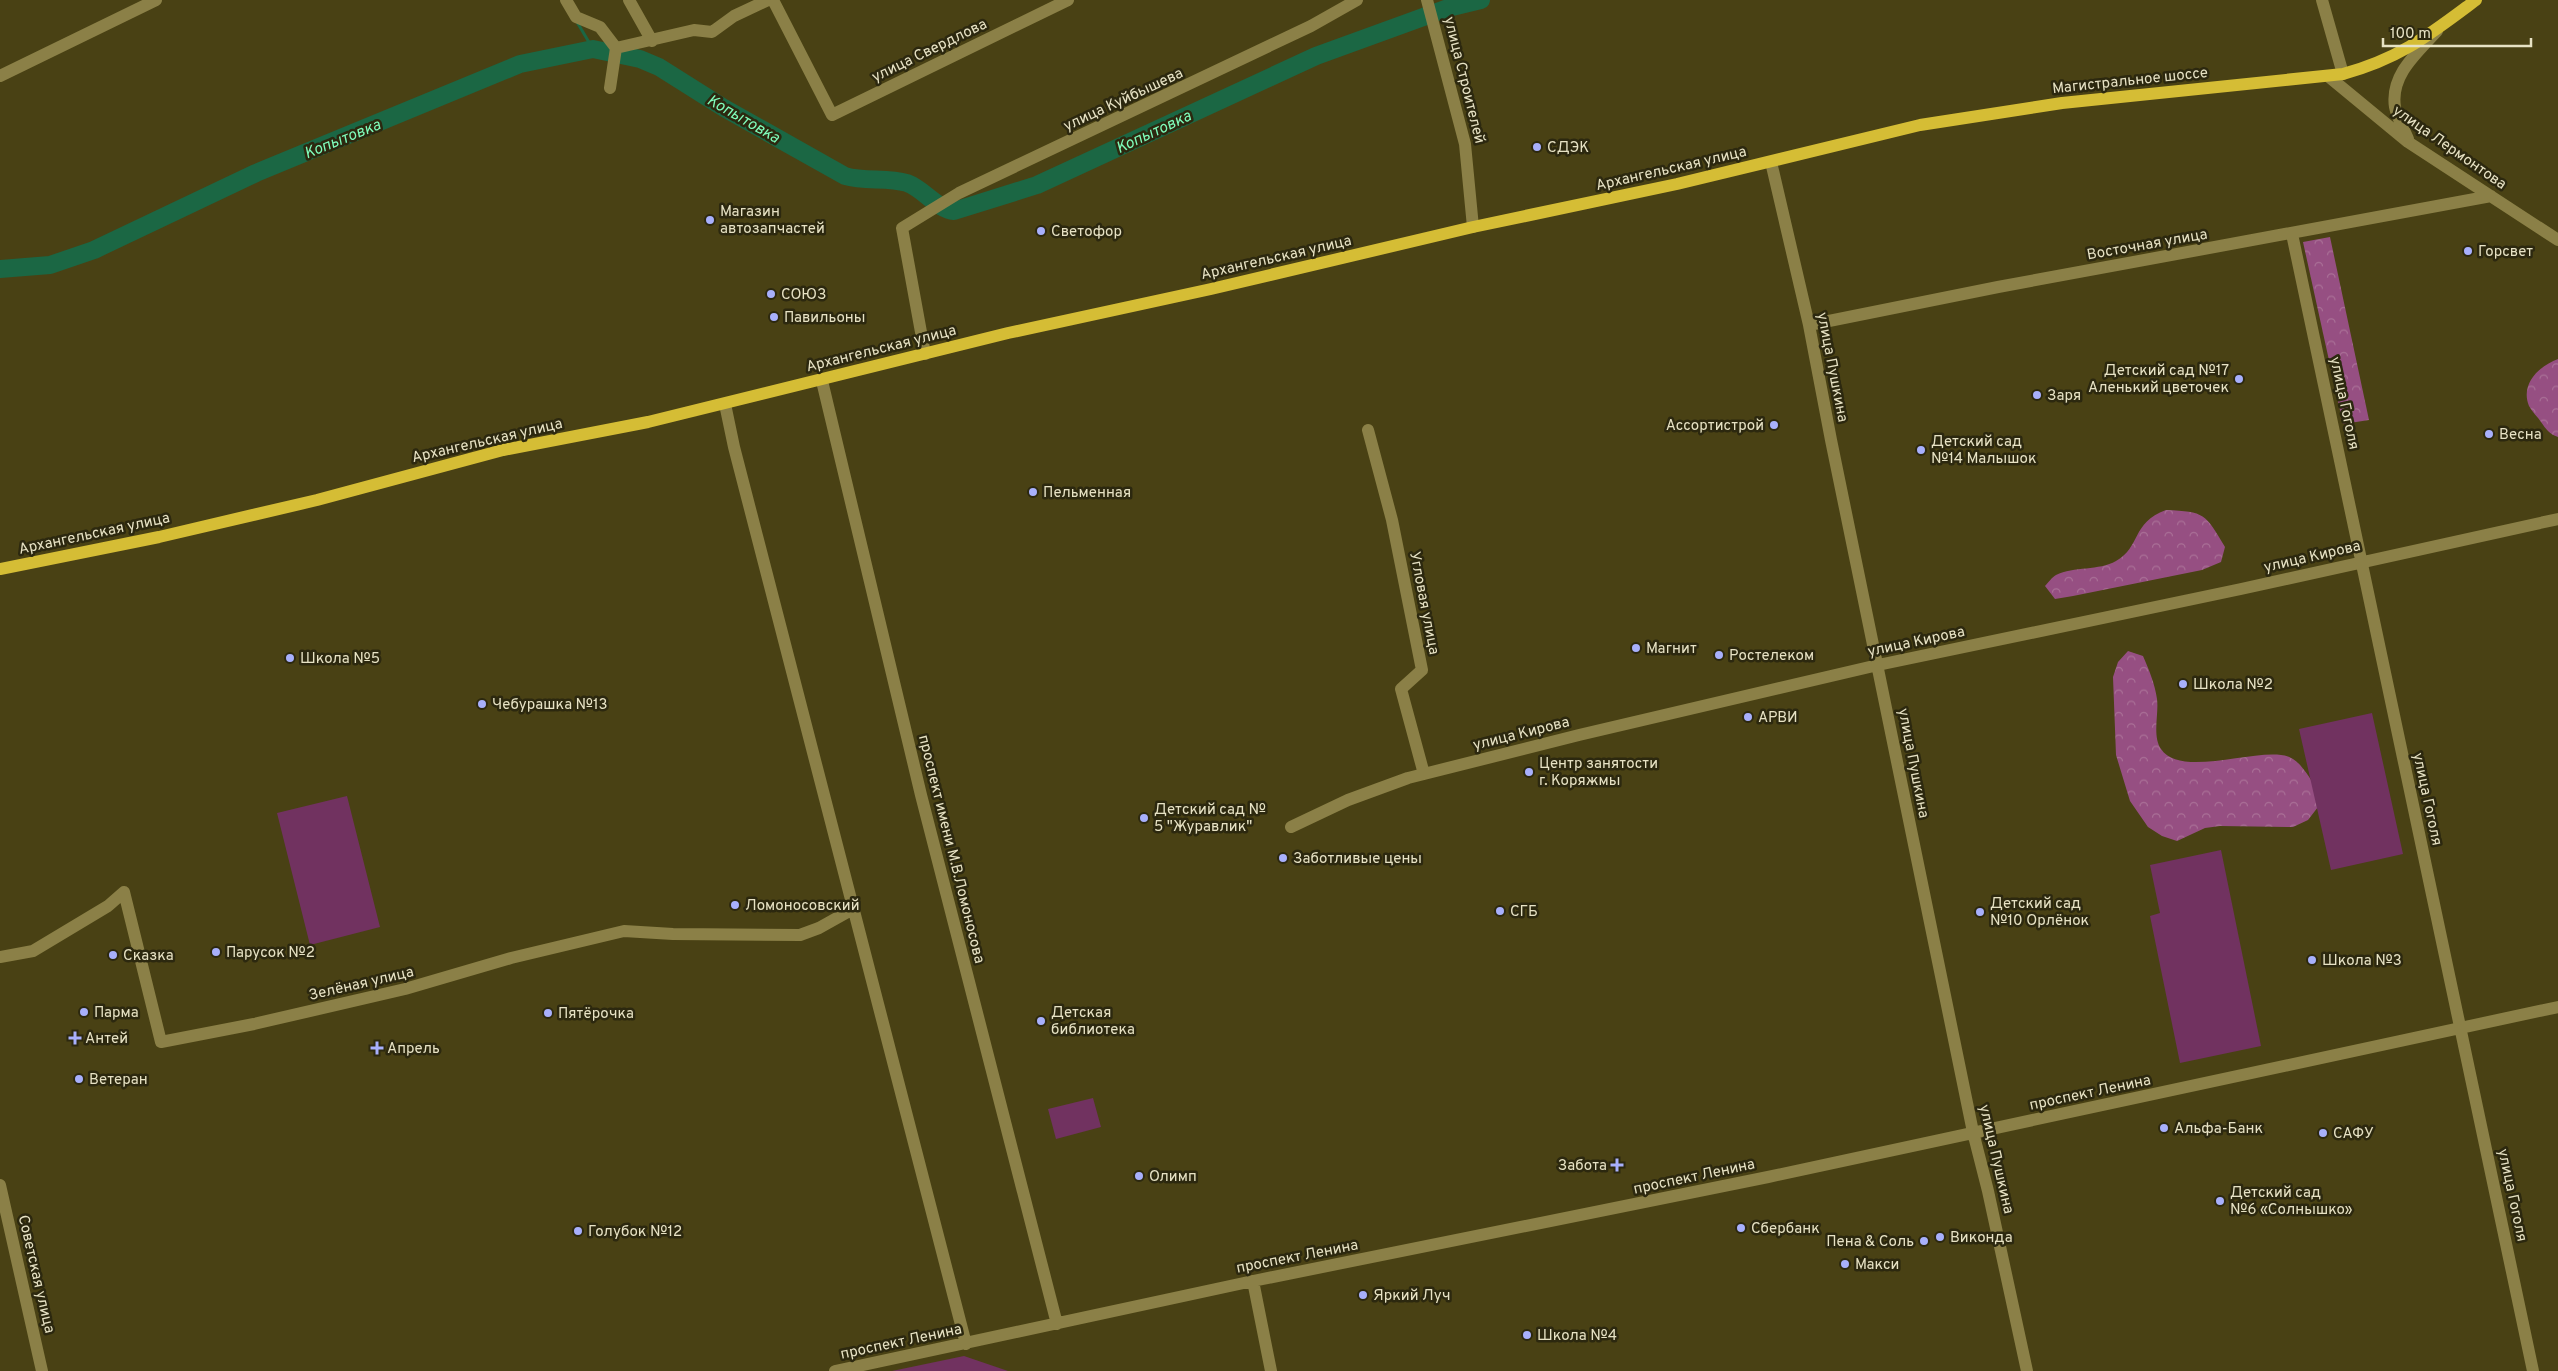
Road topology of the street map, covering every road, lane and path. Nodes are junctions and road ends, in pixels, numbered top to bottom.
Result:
1 (156, 0) edge
2 (566, 0) edge
3 (629, 0) edge
4 (768, 0) edge
5 (773, 0) edge
6 (1068, 0) edge
7 (1357, 0) edge
8 (2322, 0) edge
9 (2476, 0) edge
10 (1428, 2) edge
11 (2442, 25) junction
12 (650, 41) junction
13 (616, 48) junction
14 (2343, 74) junction
15 (0, 76) edge
16 (2328, 76) junction
17 (610, 88) dead end
18 (2408, 142) junction
19 (1772, 162) junction
20 (2491, 196) junction
21 (1473, 227) junction
22 (2292, 234) junction
23 (2558, 240) edge
24 (1809, 325) junction
25 (925, 354) junction
26 (822, 381) junction
27 (725, 404) junction
28 (1368, 430) dead end
29 (2558, 519) edge
30 (2362, 561) junction
31 (0, 569) edge
32 (1878, 665) junction
33 (1424, 774) junction
34 (1291, 826) dead end
35 (853, 909) junction
36 (0, 957) edge
37 (2558, 1007) edge
38 (2460, 1029) junction
39 (1973, 1132) junction
40 (0, 1185) edge
41 (1253, 1281) junction
42 (1057, 1324) junction
43 (966, 1344) junction
44 (42, 1371) edge
45 (835, 1371) edge
46 (1271, 1371) edge
47 (2027, 1371) edge
48 (2533, 1371) edge

1 - 15 street
2 - 13 street
3 - 12 street
4 - 12 street
5 - 6 street, улица Свердлова
7 - 25 street, улица Куйбышева
8 - 14 street
9 - 11 main road, Магистральное шоссе
10 - 21 street, улица Строителей
11 - 14 main road, Магистральное шоссе
11 - 18 street
12 - 13 street
13 - 17 street
14 - 16 main road, Магистральное шоссе
16 - 18 street, улица Лермонтова
16 - 19 main road, Магистральное шоссе
18 - 20 street, улица Лермонтова
19 - 21 main road, Архангельская улица
19 - 24 street, улица Пушкина
20 - 22 street, Восточная улица
20 - 23 street, улица Лермонтова
21 - 25 main road, Архангельская улица
22 - 24 street, Восточная улица
22 - 30 street, улица Гоголя
24 - 32 street, улица Пушкина
25 - 26 main road, Архангельская улица
26 - 27 main road, Архангельская улица
26 - 42 street, проспект имени М.В.Ломоносова
27 - 31 main road, Архангельская улица
27 - 35 street
28 - 33 street, Угловая улица
29 - 30 street, улица Кирова
30 - 32 street, улица Кирова
30 - 38 street, улица Гоголя
32 - 33 street, улица Кирова
32 - 39 street, улица Пушкина
33 - 34 street, улица Кирова
35 - 36 street, Зелёная улица
35 - 43 street
37 - 38 street, проспект Ленина
38 - 39 street, проспект Ленина
38 - 48 street, улица Гоголя
39 - 41 street, проспект Ленина
39 - 47 street, улица Пушкина
40 - 44 street, Советская улица
41 - 42 street, проспект Ленина
41 - 46 street
42 - 43 street, проспект Ленина
43 - 45 street, проспект Ленина

